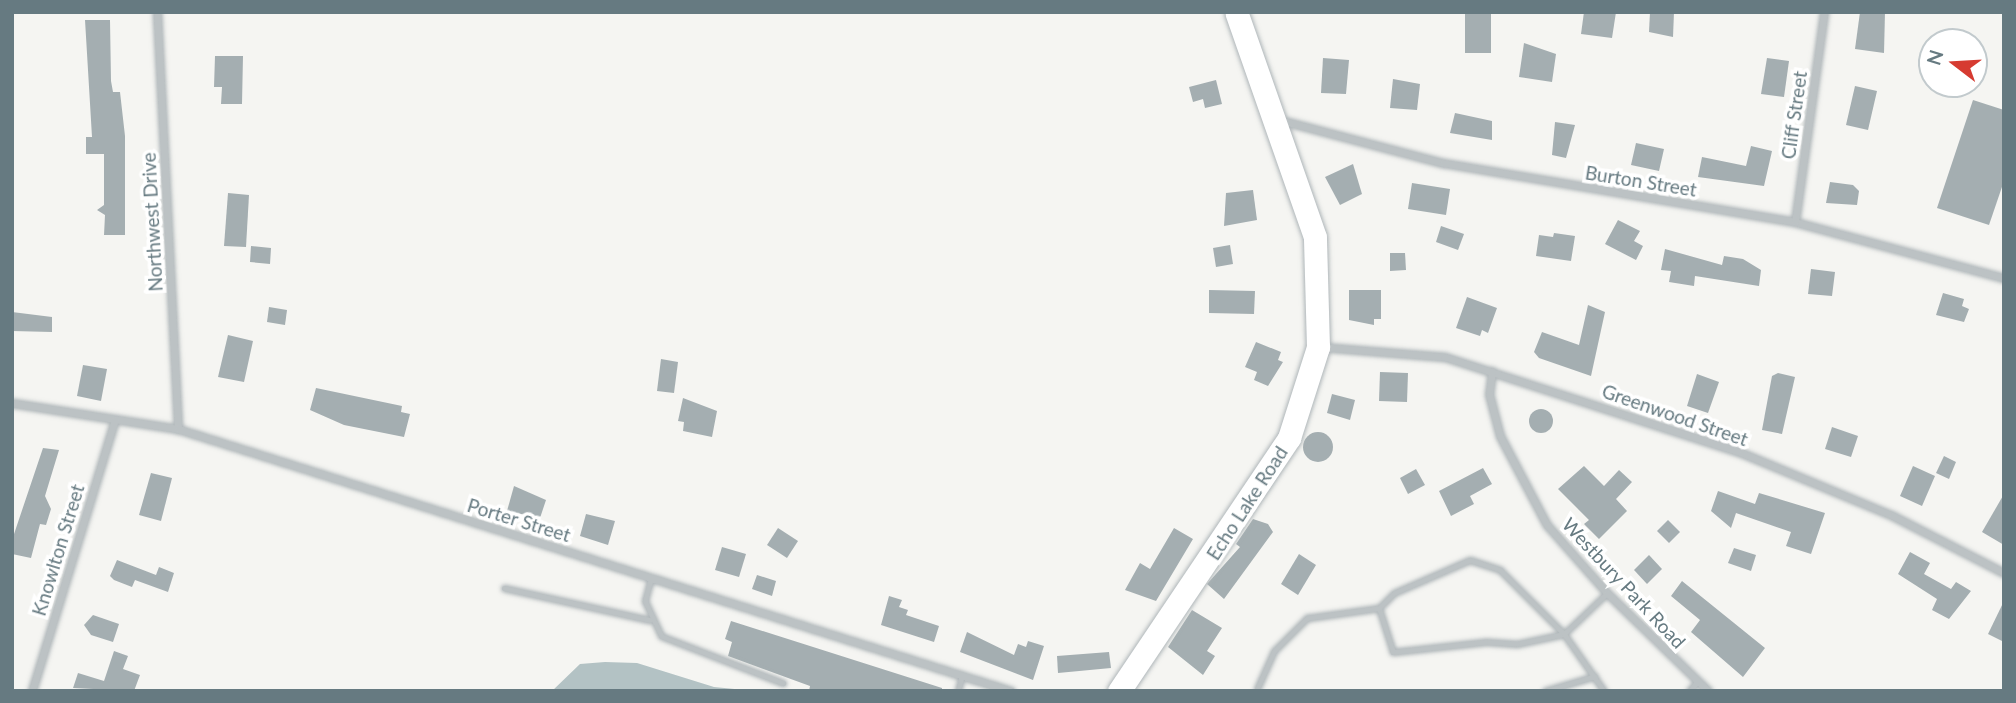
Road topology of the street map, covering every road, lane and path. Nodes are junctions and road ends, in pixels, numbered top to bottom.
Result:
1 (157, 12) edge
2 (1237, 12) edge
3 (1824, 12) edge
4 (1273, 119) junction
5 (1795, 222) junction
6 (2004, 278) edge
7 (1318, 347) junction
8 (1492, 371) junction
9 (12, 403) edge
10 (115, 419) junction
11 (178, 429) junction
12 (2004, 573) edge
13 (651, 578) junction
14 (504, 588) dead end
15 (1607, 593) junction
16 (1379, 608) junction
17 (650, 620) junction
18 (1564, 634) junction
19 (962, 675) junction
20 (1595, 676) junction
21 (1697, 682) junction
22 (783, 683) dead end
23 (1257, 689) dead end
24 (32, 691) edge
25 (958, 691) edge
26 (1011, 691) edge
27 (1119, 691) edge
28 (1545, 691) edge
29 (1604, 691) edge
30 (1689, 691) edge
31 (1708, 691) edge

1 - 11 street, Northwest Drive
2 - 4 main road, Echo Lake Road
3 - 5 street, Cliff Street
4 - 5 street, Burton Street
4 - 7 main road, Echo Lake Road
5 - 6 street, Burton Street
7 - 8 street, Greenwood Street
7 - 27 main road, Echo Lake Road
8 - 12 street, Greenwood Street
8 - 15 street, Westbury Park Road
9 - 10 street, Porter Street
10 - 11 street, Porter Street
10 - 24 street, Knowlton Street
11 - 13 street, Porter Street
13 - 17 lane
13 - 19 street, Porter Street
14 - 17 lane
15 - 18 lane
15 - 21 street, Westbury Park Road
16 - 18 lane
16 - 18 lane
16 - 23 lane
17 - 22 lane
18 - 20 lane
19 - 25 lane
19 - 26 street, Porter Street
20 - 28 lane
20 - 29 lane
21 - 30 lane
21 - 31 street, Westbury Park Road

